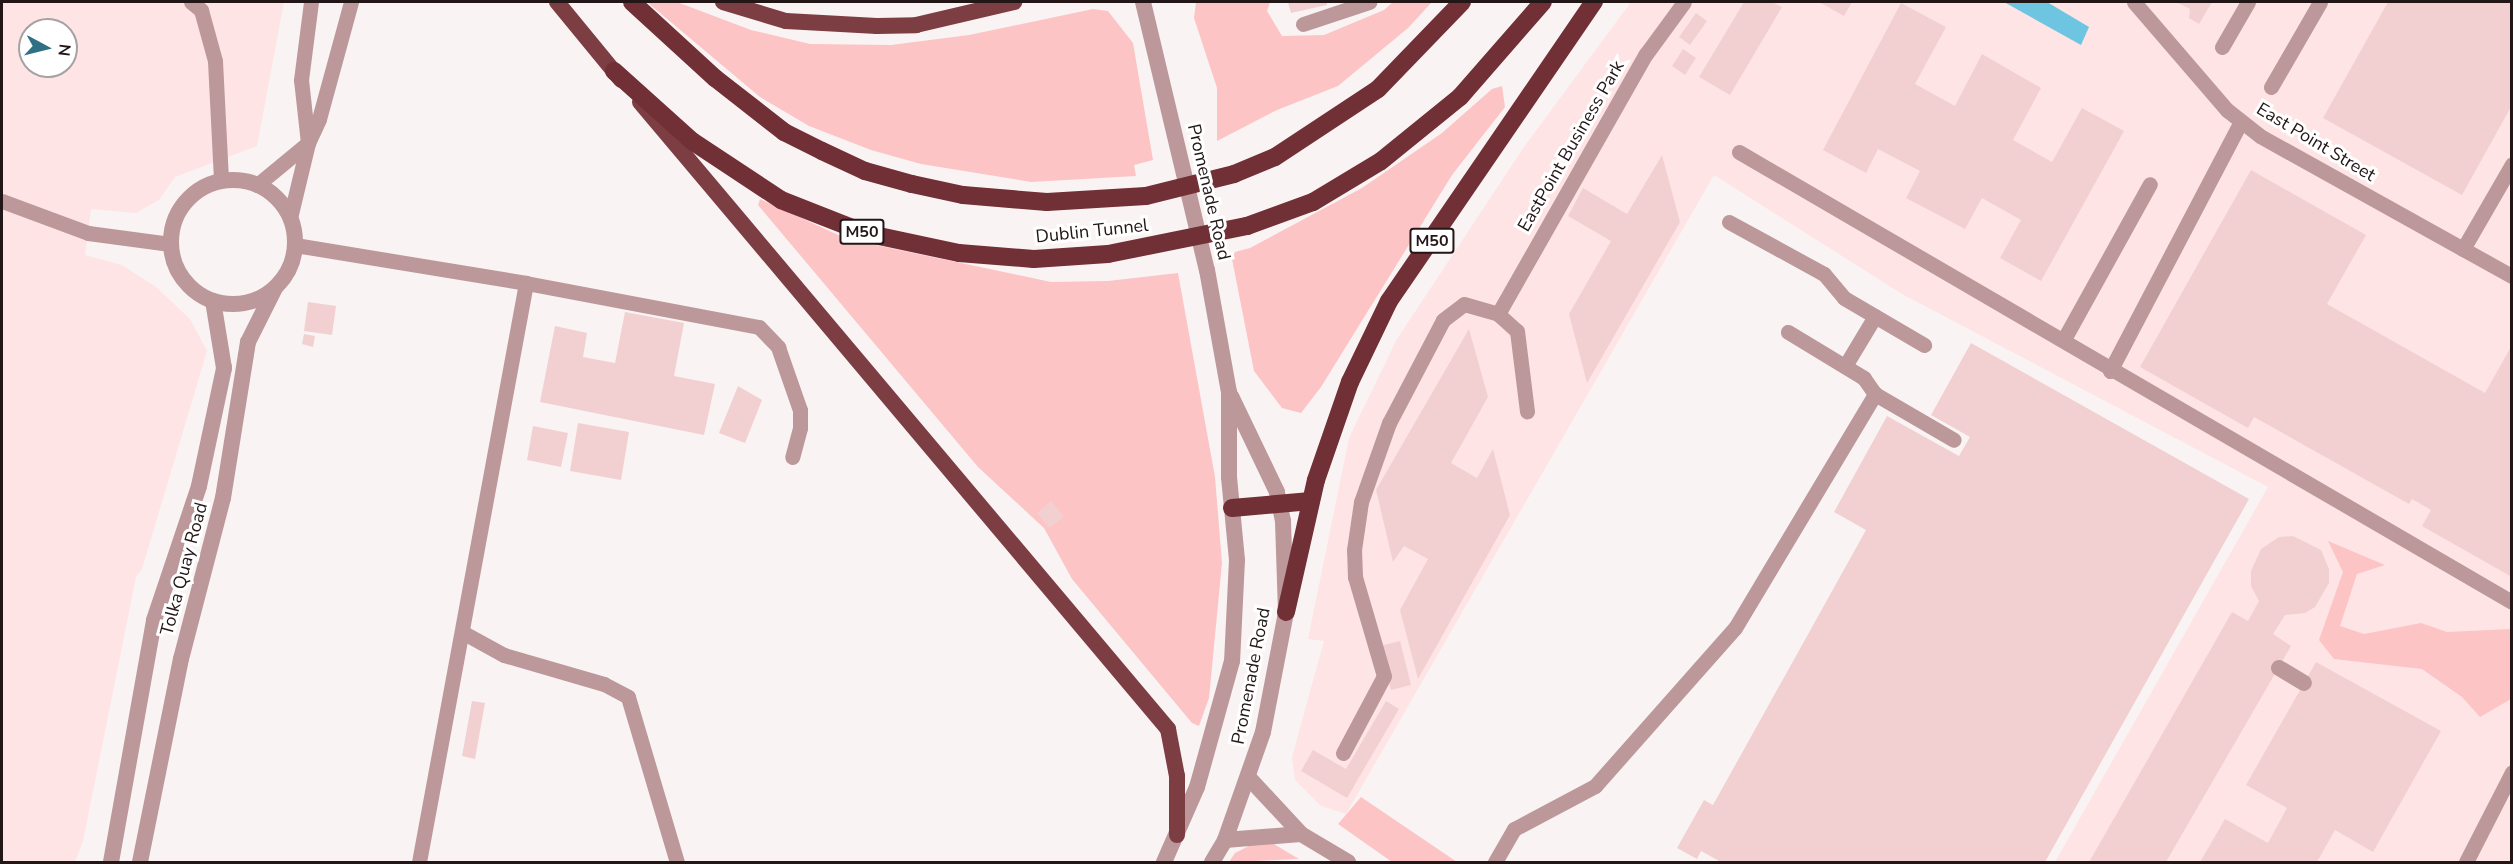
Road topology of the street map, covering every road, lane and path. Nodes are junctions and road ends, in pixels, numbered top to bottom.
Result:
1 (191, 2) edge
2 (311, 2) edge
3 (351, 2) edge
4 (557, 2) edge
5 (632, 2) edge
6 (723, 2) edge
7 (1014, 2) edge
8 (1143, 2) edge
9 (1369, 2) edge
10 (1462, 2) edge
11 (1543, 2) edge
12 (1594, 2) edge
13 (1684, 2) edge
14 (2134, 2) edge
15 (2248, 2) edge
16 (2320, 2) edge
17 (1303, 24) dead end
18 (2222, 47) dead end
19 (614, 71) junction
20 (2271, 87) dead end
21 (2241, 121) junction
22 (308, 143) junction
23 (1739, 152) dead end
24 (2511, 164) edge
25 (220, 181) junction
26 (2150, 184) dead end
27 (257, 185) junction
28 (2, 201) edge
29 (290, 218) junction
30 (1729, 222) dead end
31 (170, 244) junction
32 (295, 245) junction
33 (2463, 249) junction
34 (2511, 276) edge
35 (526, 283) junction
36 (274, 290) junction
37 (213, 301) junction
38 (1498, 314) junction
39 (1875, 316) junction
40 (1788, 332) dead end
41 (2064, 339) junction
42 (1924, 345) dead end
43 (1845, 366) junction
44 (2110, 371) junction
45 (1229, 392) junction
46 (1875, 394) junction
47 (1527, 411) dead end
48 (1953, 440) dead end
49 (792, 457) dead end
50 (1311, 501) junction
51 (1279, 503) junction
52 (1232, 508) junction
53 (2511, 602) edge
54 (1286, 612) junction
55 (462, 632) junction
56 (2278, 668) dead end
57 (2304, 683) dead end
58 (1343, 753) dead end
59 (2511, 772) edge
60 (1249, 778) junction
61 (1301, 834) junction
62 (1177, 835) junction
63 (1225, 840) junction
64 (111, 862) edge
65 (140, 862) edge
66 (418, 862) edge
67 (677, 862) edge
68 (1164, 862) edge
69 (1212, 862) edge
70 (1348, 862) edge
71 (1496, 862) edge
72 (2466, 862) edge

1 - 25 lane
2 - 22 lane
3 - 22 lane
4 - 19 highway
5 - 10 highway, Dublin Tunnel
6 - 7 highway
8 - 45 street, Promenade Road
9 - 17 lane
11 - 19 highway, Dublin Tunnel / M50
12 - 50 highway, M50
13 - 38 lane, EastPoint Business Park
14 - 21 lane, East Point Street
15 - 18 lane
16 - 20 lane
19 - 62 highway
21 - 33 lane, East Point Street
21 - 44 lane
22 - 27 lane
22 - 29 lane
23 - 41 lane
24 - 33 lane
25 - 27 street
25 - 31 street
26 - 41 lane
27 - 29 street
28 - 31 lane
29 - 32 street
30 - 39 lane
31 - 37 street
32 - 35 lane
32 - 36 street
33 - 34 lane, East Point Street
35 - 49 lane
35 - 55 lane
36 - 37 street
36 - 65 street, Tolka Quay Road
37 - 64 street, Tolka Quay Road
38 - 47 lane
38 - 58 lane
39 - 42 lane
39 - 43 lane
40 - 43 lane
41 - 44 lane
43 - 46 lane
44 - 53 lane
45 - 51 street, Promenade Road
45 - 52 street, Promenade Road
46 - 48 lane
46 - 71 lane
50 - 51 highway
50 - 54 highway, M50
51 - 52 highway
51 - 54 street, Promenade Road
52 - 62 street, Promenade Road
54 - 60 street, Promenade Road
55 - 66 lane
55 - 67 lane
56 - 57 street
59 - 72 lane
60 - 61 street
60 - 63 street, Promenade Road
61 - 63 street
61 - 70 street
62 - 68 street, Promenade Road
63 - 69 street, Promenade Road

